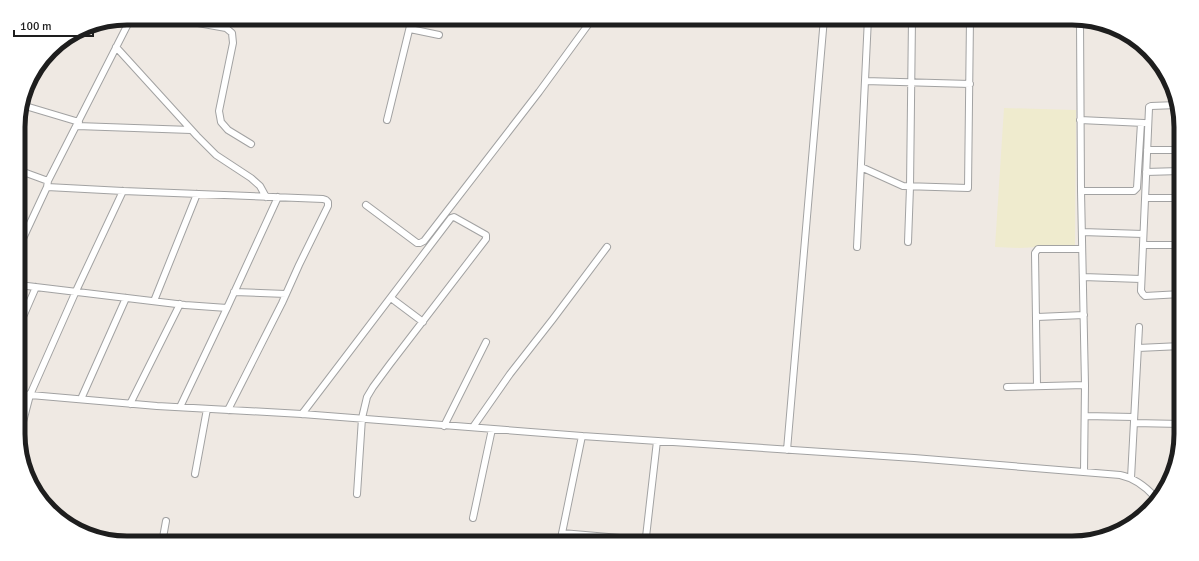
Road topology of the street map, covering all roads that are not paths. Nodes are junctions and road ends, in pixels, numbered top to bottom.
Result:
1 (127, 25) edge
2 (209, 25) edge
3 (411, 25) edge
4 (589, 25) edge
5 (823, 25) edge
6 (868, 25) edge
7 (912, 25) edge
8 (970, 25) edge
9 (1080, 25) edge
10 (410, 29) junction
11 (439, 35) dead end
12 (116, 47) junction
13 (865, 81) junction
14 (911, 82) junction
15 (970, 84) junction
16 (1172, 105) edge
17 (27, 107) edge
18 (386, 120) dead end
19 (1080, 120) junction
20 (1141, 123) junction
21 (1148, 123) junction
22 (78, 124) junction
23 (191, 130) junction
24 (251, 144) dead end
25 (1147, 150) junction
26 (1174, 150) edge
27 (861, 167) junction
28 (1174, 171) edge
29 (1146, 172) junction
30 (25, 173) edge
31 (48, 184) junction
32 (910, 187) junction
33 (123, 191) junction
34 (1081, 191) junction
35 (197, 194) junction
36 (266, 197) junction
37 (278, 197) junction
38 (1145, 198) junction
39 (1174, 198) edge
40 (366, 205) dead end
41 (25, 232) edge
42 (1082, 232) junction
43 (1143, 234) junction
44 (908, 242) dead end
45 (1143, 245) junction
46 (1174, 246) edge
47 (607, 247) dead end
48 (857, 247) dead end
49 (1082, 249) junction
50 (1083, 277) junction
51 (1141, 279) junction
52 (25, 286) edge
53 (36, 287) junction
54 (76, 291) junction
55 (234, 292) junction
56 (286, 294) junction
57 (1174, 294) edge
58 (126, 298) junction
59 (391, 298) junction
60 (154, 301) junction
61 (180, 304) junction
62 (227, 308) junction
63 (25, 312) edge
64 (1084, 315) junction
65 (1037, 317) junction
66 (423, 322) junction
67 (1139, 326) dead end
68 (486, 342) dead end
69 (1174, 346) edge
70 (1138, 348) junction
71 (1085, 385) junction
72 (1037, 386) junction
73 (1007, 387) dead end
74 (25, 395) edge
75 (30, 395) junction
76 (81, 399) junction
77 (130, 404) junction
78 (180, 407) junction
79 (207, 409) junction
80 (228, 410) junction
81 (25, 414) edge
82 (302, 414) junction
83 (1085, 416) junction
84 (362, 418) junction
85 (1134, 420) junction
86 (1174, 423) edge
87 (444, 426) junction
88 (473, 428) junction
89 (492, 429) junction
90 (582, 436) junction
91 (657, 441) junction
92 (787, 450) junction
93 (1084, 472) junction
94 (195, 474) dead end
95 (1131, 478) junction
96 (357, 494) dead end
97 (1153, 496) edge
98 (473, 518) dead end
99 (166, 521) dead end
100 (562, 533) junction
101 (163, 536) edge
102 (561, 536) edge
103 (597, 536) edge
104 (646, 536) edge

1 - 12 street
2 - 24 street
3 - 10 street
4 - 40 street
5 - 92 street
6 - 13 street
7 - 14 street
8 - 15 street
9 - 19 street
10 - 11 street
10 - 18 street
12 - 22 street
12 - 23 street
13 - 14 street
13 - 27 street
14 - 15 street
14 - 32 street
15 - 32 street
16 - 21 street
17 - 22 street
19 - 20 street
19 - 34 street
20 - 21 street
20 - 34 street
21 - 25 street
22 - 23 street
22 - 31 street
23 - 36 street
25 - 26 street
25 - 29 street
27 - 32 street
27 - 48 street
28 - 29 street
29 - 38 street
30 - 31 street
31 - 33 street
31 - 41 street
32 - 44 street
33 - 35 street
33 - 54 street
34 - 42 street
35 - 36 street
35 - 60 street
36 - 37 street
37 - 55 street
37 - 56 street
38 - 39 street
38 - 43 street
42 - 43 street
42 - 49 street
43 - 45 street
45 - 46 street
45 - 51 street
47 - 88 street
49 - 50 street
49 - 65 street
50 - 51 street
50 - 64 street
51 - 57 street
52 - 53 street
53 - 54 street
53 - 63 street
54 - 58 street
54 - 75 street
55 - 56 street
55 - 62 street
56 - 80 street
58 - 60 street
58 - 76 street
59 - 66 street
59 - 66 street
59 - 82 street
60 - 61 street
61 - 62 street
61 - 77 street
62 - 78 street
64 - 65 street
64 - 71 street
65 - 72 street
66 - 84 street
67 - 70 street
68 - 87 street
69 - 70 street
70 - 85 street
71 - 72 street
71 - 83 street
72 - 73 street
74 - 75 street
75 - 76 street
75 - 81 street
76 - 77 street
77 - 78 street
78 - 79 street
79 - 80 street
79 - 94 street
80 - 82 street
82 - 84 street
83 - 85 street
83 - 93 street
84 - 87 street
84 - 96 street
85 - 86 street
85 - 95 street
87 - 88 street
88 - 89 street
89 - 90 street
89 - 98 street
90 - 91 street
90 - 100 street
91 - 92 street
91 - 104 street
92 - 93 street
93 - 95 street
95 - 97 street
99 - 101 street
100 - 102 street
100 - 103 street

